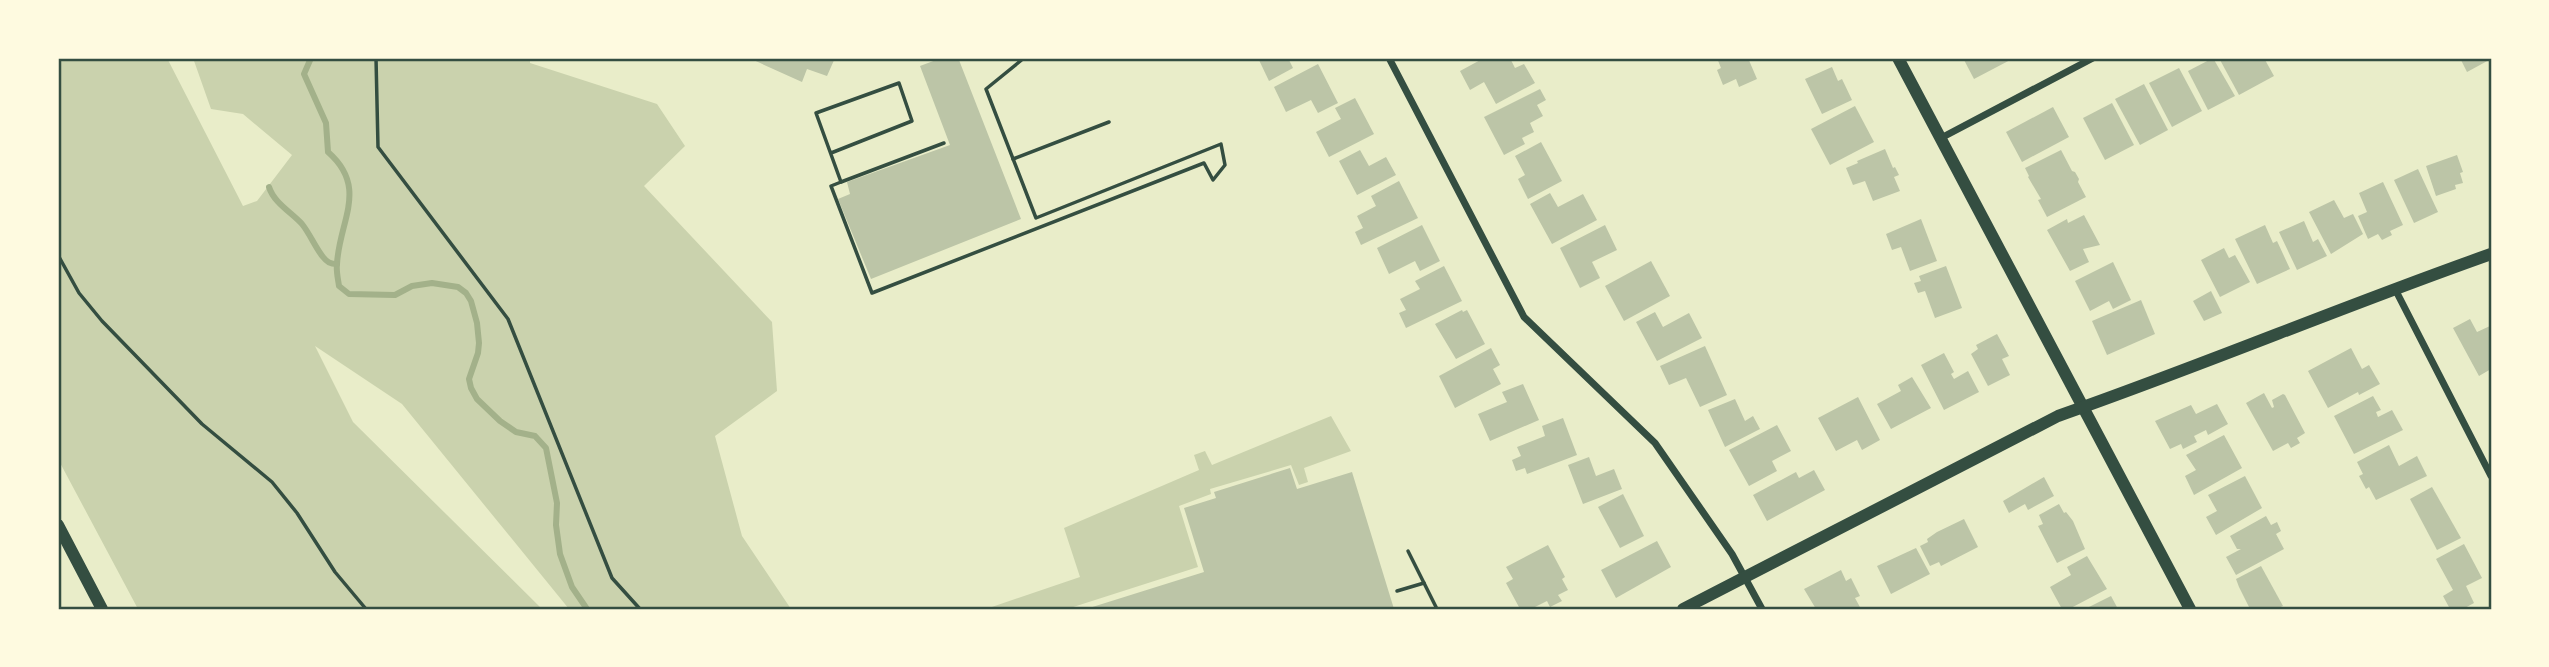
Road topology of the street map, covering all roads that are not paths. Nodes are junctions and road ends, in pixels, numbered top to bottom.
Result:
1 (1389, 58) edge
2 (1898, 58) edge
3 (2093, 58) edge
4 (1941, 138) junction
5 (2491, 254) edge
6 (2395, 288) junction
7 (2083, 407) junction
8 (2491, 476) edge
9 (58, 525) edge
10 (1745, 577) junction
11 (102, 609) edge
12 (1683, 609) edge
13 (1762, 609) edge
14 (2190, 609) edge

1 - 10 street
2 - 4 street
3 - 4 street
4 - 7 street
5 - 6 street
6 - 7 street
6 - 8 street
7 - 10 street
7 - 14 street
9 - 11 street
10 - 12 street
10 - 13 street

